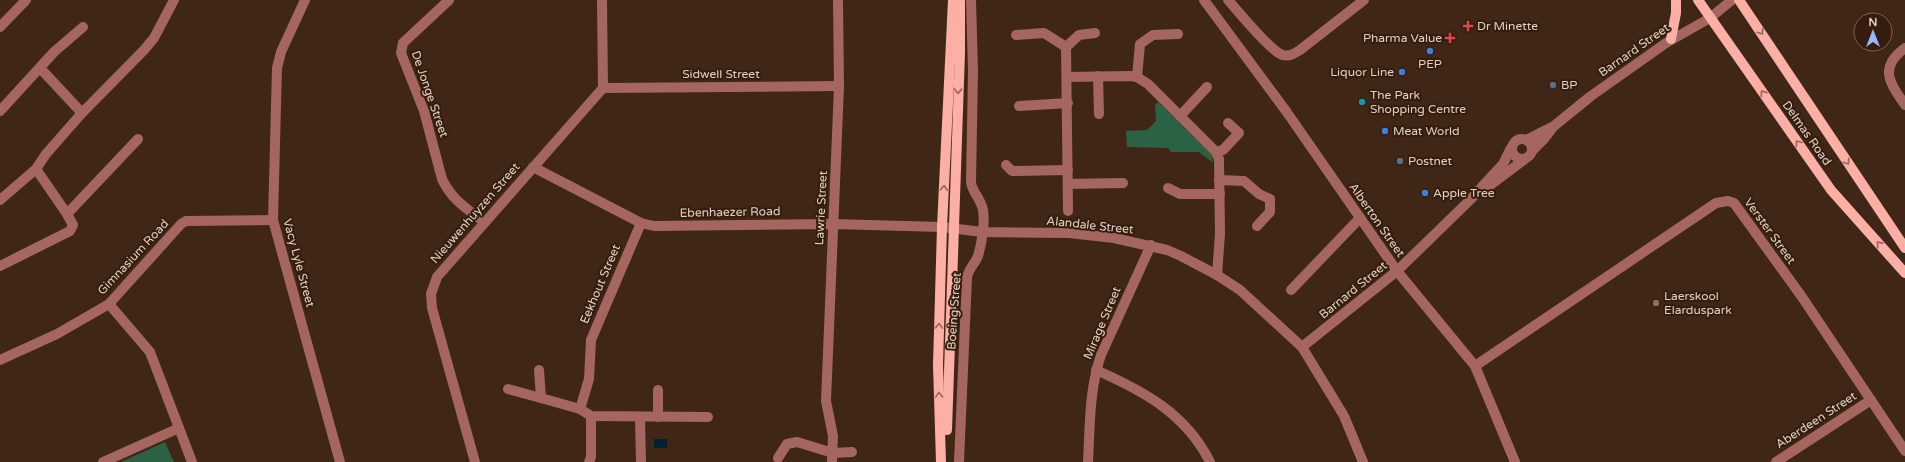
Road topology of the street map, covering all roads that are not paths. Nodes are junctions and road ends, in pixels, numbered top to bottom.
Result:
1 (26, 0) edge
2 (305, 0) edge
3 (449, 0) edge
4 (602, 0) edge
5 (838, 0) edge
6 (953, 0) edge
7 (960, 0) edge
8 (971, 0) edge
9 (1204, 0) edge
10 (1228, 0) edge
11 (1676, 0) edge
12 (1698, 0) edge
13 (1732, 0) edge
14 (1739, 0) edge
15 (170, 2) edge
16 (1359, 2) edge
17 (1710, 18) junction
18 (0, 27) edge
19 (83, 27) dead end
20 (1095, 34) dead end
21 (1178, 34) dead end
22 (1016, 35) dead end
23 (1671, 39) junction
24 (1066, 47) junction
25 (1905, 48) edge
26 (40, 68) junction
27 (1098, 76) junction
28 (1067, 77) junction
29 (1138, 77) junction
30 (839, 86) junction
31 (1207, 87) dead end
32 (603, 88) junction
33 (1068, 103) junction
34 (1905, 105) edge
35 (1019, 106) dead end
36 (0, 111) edge
37 (82, 113) junction
38 (1099, 114) dead end
39 (1180, 116) junction
40 (1228, 123) dead end
41 (1554, 126) junction
42 (138, 139) dead end
43 (1526, 140) junction
44 (1511, 148) junction
45 (1216, 152) junction
46 (1528, 155) junction
47 (1006, 165) dead end
48 (533, 167) junction
49 (36, 169) junction
50 (1068, 170) junction
51 (1219, 180) junction
52 (1122, 182) dead end
53 (1068, 184) junction
54 (1168, 188) dead end
55 (1220, 194) junction
56 (0, 200) edge
57 (1470, 200) junction
58 (1068, 210) dead end
59 (67, 214) junction
60 (1360, 218) junction
61 (273, 220) junction
62 (484, 222) junction
63 (641, 223) junction
64 (833, 224) junction
65 (1257, 226) dead end
66 (947, 227) junction
67 (982, 232) junction
68 (1151, 245) junction
69 (1905, 248) edge
70 (0, 266) edge
71 (1397, 271) junction
72 (1905, 273) edge
73 (1217, 276) junction
74 (1291, 290) dead end
75 (108, 304) junction
76 (1302, 347) junction
77 (0, 360) edge
78 (1474, 366) junction
79 (539, 370) dead end
80 (1096, 370) junction
81 (508, 389) dead end
82 (658, 390) dead end
83 (541, 398) junction
84 (1871, 400) junction
85 (580, 409) junction
86 (591, 416) junction
87 (640, 417) junction
88 (658, 417) junction
89 (708, 417) dead end
90 (179, 428) junction
91 (1905, 451) edge
92 (852, 452) dead end
93 (832, 457) edge
94 (778, 458) dead end
95 (102, 462) edge
96 (192, 462) edge
97 (340, 462) edge
98 (475, 462) edge
99 (589, 462) edge
100 (641, 462) edge
101 (941, 462) edge
102 (945, 462) edge
103 (959, 462) edge
104 (1088, 462) edge
105 (1210, 462) edge
106 (1363, 462) edge
107 (1515, 462) edge
108 (1776, 462) edge

1 - 18 street
2 - 61 street, Vacy Lyle Street
3 - 62 street, De Jonge Street
4 - 32 street
5 - 30 street, Lawrie Street
66 -> 6 main road, Boeing Street
7 -> 66 main road, Boeing Street
8 - 67 street, Boeing Street
9 - 60 street, Alberton Street
10 - 16 street
11 - 23 main road
12 - 17 main road, Delmas Road
13 - 17 street, Barnard Street
14 -> 69 main road, Delmas Road
15 - 37 street
17 - 23 street, Barnard Street
72 -> 17 main road, Delmas Road
19 - 26 street
20 - 24 street
21 - 29 street
22 - 24 street
23 - 41 street, Barnard Street
24 - 28 street
25 - 34 street
26 - 36 street
26 - 37 street
27 - 28 street
27 - 29 street
27 - 38 street
28 - 33 street
29 - 39 street
30 - 32 street, Sidwell Street
30 - 64 street, Lawrie Street
31 - 39 street
32 - 48 street, Nieuwenhuyzen Street
33 - 35 street
33 - 50 street
37 - 49 street
39 - 45 street
40 - 45 street
41 - 43 street, Barnard Street
41 - 46 street, Barnard Street
42 - 59 street
43 - 44 street, Barnard Street
43 - 46 street
44 - 46 street
44 - 57 street, Barnard Street
45 - 51 street
46 - 57 street, Barnard Street
47 - 50 street
48 - 62 street, Nieuwenhuyzen Street
48 - 63 street, Ebenhaezer Road
49 - 56 street
49 - 59 street
50 - 53 street
51 - 55 street
51 - 65 street
52 - 53 street
53 - 58 street
54 - 55 street
55 - 73 street
57 - 71 street, Barnard Street
59 - 70 street
60 - 71 street, Alberton Street
60 - 74 street
61 - 75 street, Gimnasium Road
61 - 97 street, Vacy Lyle Street
62 - 98 street, Nieuwenhuyzen Street
63 - 64 street, Ebenhaezer Road
63 - 85 street, Eekhout Street
64 - 66 street, Ebenhaezer Road
64 - 93 street, Lawrie Street
66 - 67 street, Alandale Street
101 -> 66 main road, Boeing Street
66 - 102 main road, Boeing Street
67 - 68 street, Alandale Street
67 - 103 street, Boeing Street
68 - 73 street, Alandale Street
68 - 80 street, Mirage Street
71 - 76 street, Barnard Street
71 - 78 street, Alberton Street
73 - 76 street, Alandale Street
75 - 77 street, Gimnasium Road
75 - 90 street
76 - 106 street, Alandale Street
78 - 84 street, Verster Street
78 - 107 street, Alberton Street
79 - 83 street
80 - 104 street, Mirage Street
80 - 105 street
81 - 83 street
82 - 88 street
83 - 85 street
84 - 91 street, Verster Street
84 - 108 street, Aberdeen Street
85 - 86 street
86 - 87 street
86 - 99 street
87 - 88 street
87 - 100 street
88 - 89 street
90 - 95 street
90 - 96 street
92 - 93 street
93 - 94 street

